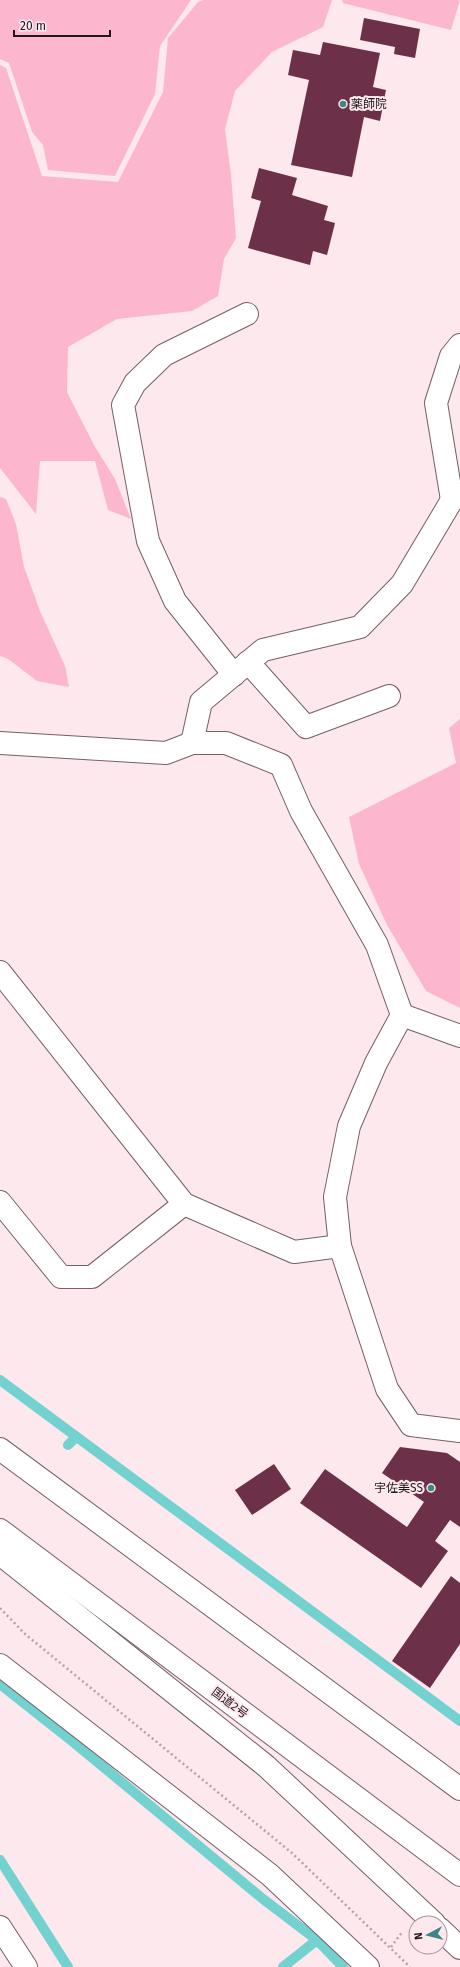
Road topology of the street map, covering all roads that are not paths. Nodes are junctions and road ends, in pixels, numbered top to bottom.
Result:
1 (247, 314) dead end
2 (460, 345) edge
3 (456, 499) edge
4 (241, 669) junction
5 (389, 696) dead end
6 (0, 743) edge
7 (192, 743) junction
8 (0, 972) edge
9 (402, 1015) junction
10 (460, 1036) edge
11 (0, 1202) edge
12 (184, 1204) junction
13 (340, 1246) junction
14 (460, 1431) edge
15 (0, 1449) edge
16 (0, 1530) edge
17 (0, 1554) edge
18 (0, 1665) edge
19 (460, 1789) edge
20 (460, 1875) edge
21 (425, 1915) edge
22 (0, 1927) edge
23 (448, 1937) edge
24 (460, 1948) edge
25 (26, 1967) edge
26 (368, 1967) edge

1 - 4 main road
2 - 3 main road
3 - 4 main road
4 - 5 main road
4 - 7 main road
6 - 7 main road
7 - 9 main road
8 - 12 main road
9 - 10 main road
9 - 13 main road
11 - 12 main road
12 - 13 main road
13 - 14 main road
15 - 19 main road
16 - 20 main road, 国道2号
17 - 21 main road
18 - 26 main road
22 - 25 main road
23 - 24 main road

